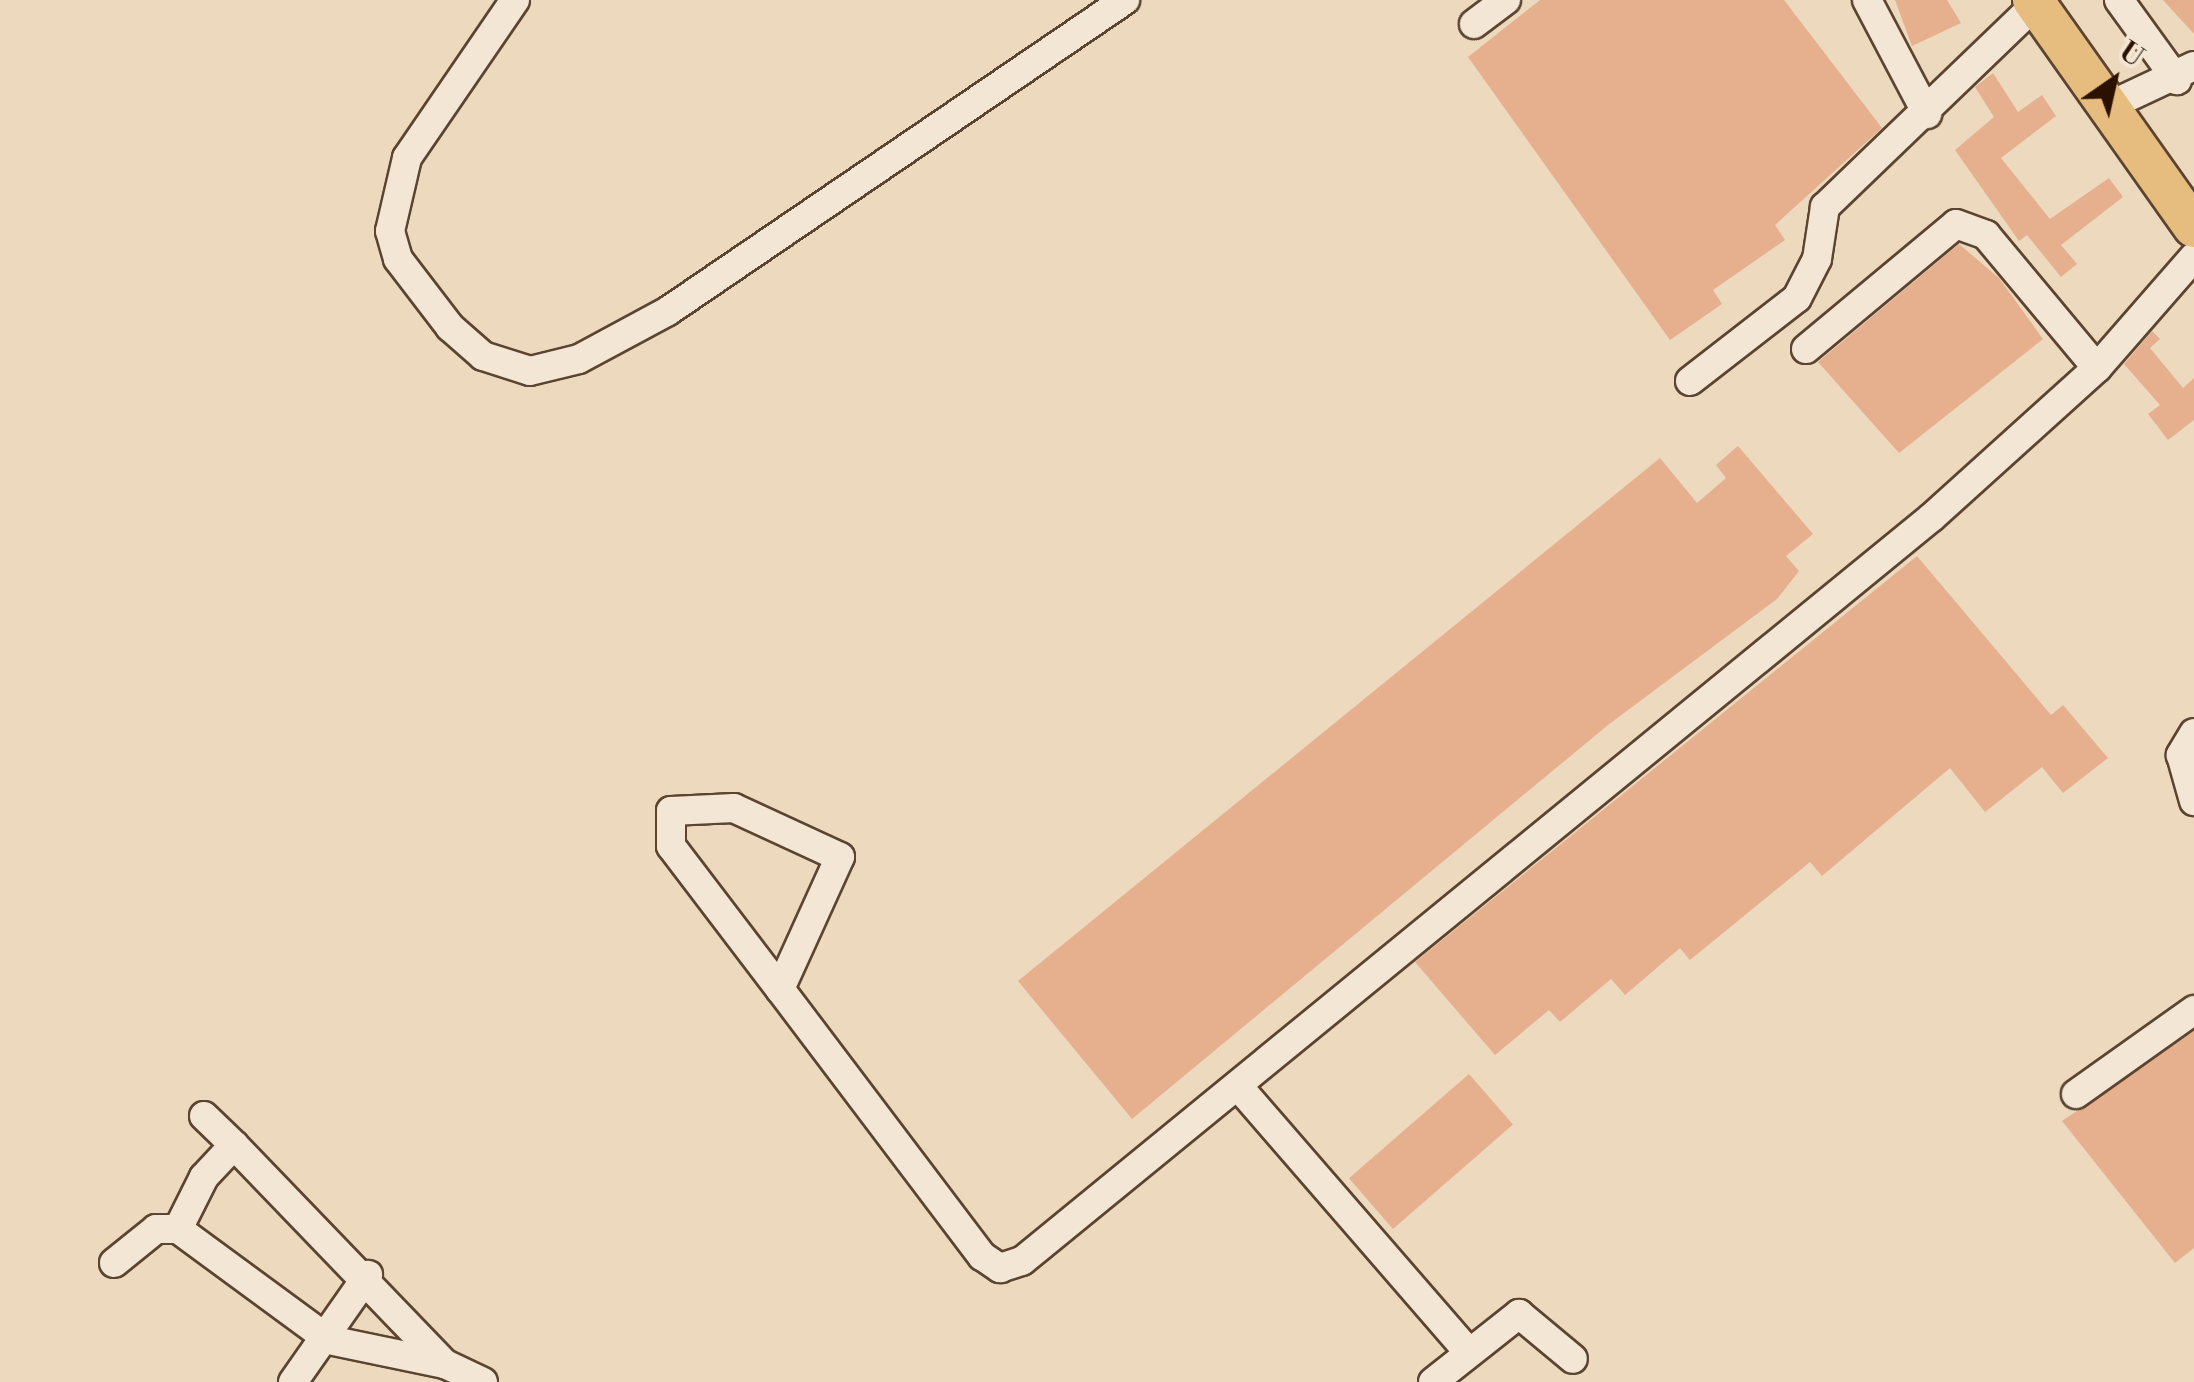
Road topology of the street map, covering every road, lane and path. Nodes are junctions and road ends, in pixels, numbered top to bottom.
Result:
1 (515, 0) edge
2 (1125, 0) edge
3 (1506, 0) edge
4 (1867, 0) edge
5 (2119, 0) edge
6 (2035, 2) edge
7 (1474, 24) dead end
8 (2186, 73) edge
9 (2110, 106) junction
10 (1927, 114) junction
11 (2194, 228) edge
12 (2194, 257) edge
13 (1806, 348) dead end
14 (2097, 368) junction
15 (1690, 381) dead end
16 (2194, 733) edge
17 (2194, 801) edge
18 (780, 990) junction
19 (2194, 1010) edge
20 (1238, 1086) junction
21 (2076, 1094) dead end
22 (204, 1116) dead end
23 (234, 1145) junction
24 (178, 1229) junction
25 (114, 1263) dead end
26 (368, 1275) junction
27 (330, 1340) junction
28 (1466, 1349) junction
29 (1572, 1359) dead end
30 (445, 1364) junction
31 (293, 1382) edge
32 (483, 1382) edge
33 (1433, 1382) edge

1 - 2 street
3 - 7 street
4 - 10 street
5 - 8 street
6 - 9 highway
6 - 10 street
8 - 9 street
9 - 11 highway
10 - 15 street
12 - 14 street
13 - 14 street
14 - 20 street
16 - 17 street
18 - 18 street
18 - 20 street
19 - 21 street
20 - 28 street
22 - 23 street
23 - 24 street
23 - 26 street
24 - 25 street
24 - 27 street
26 - 27 street
26 - 30 street
27 - 30 street
27 - 31 street
28 - 29 street
28 - 33 street
30 - 32 street

